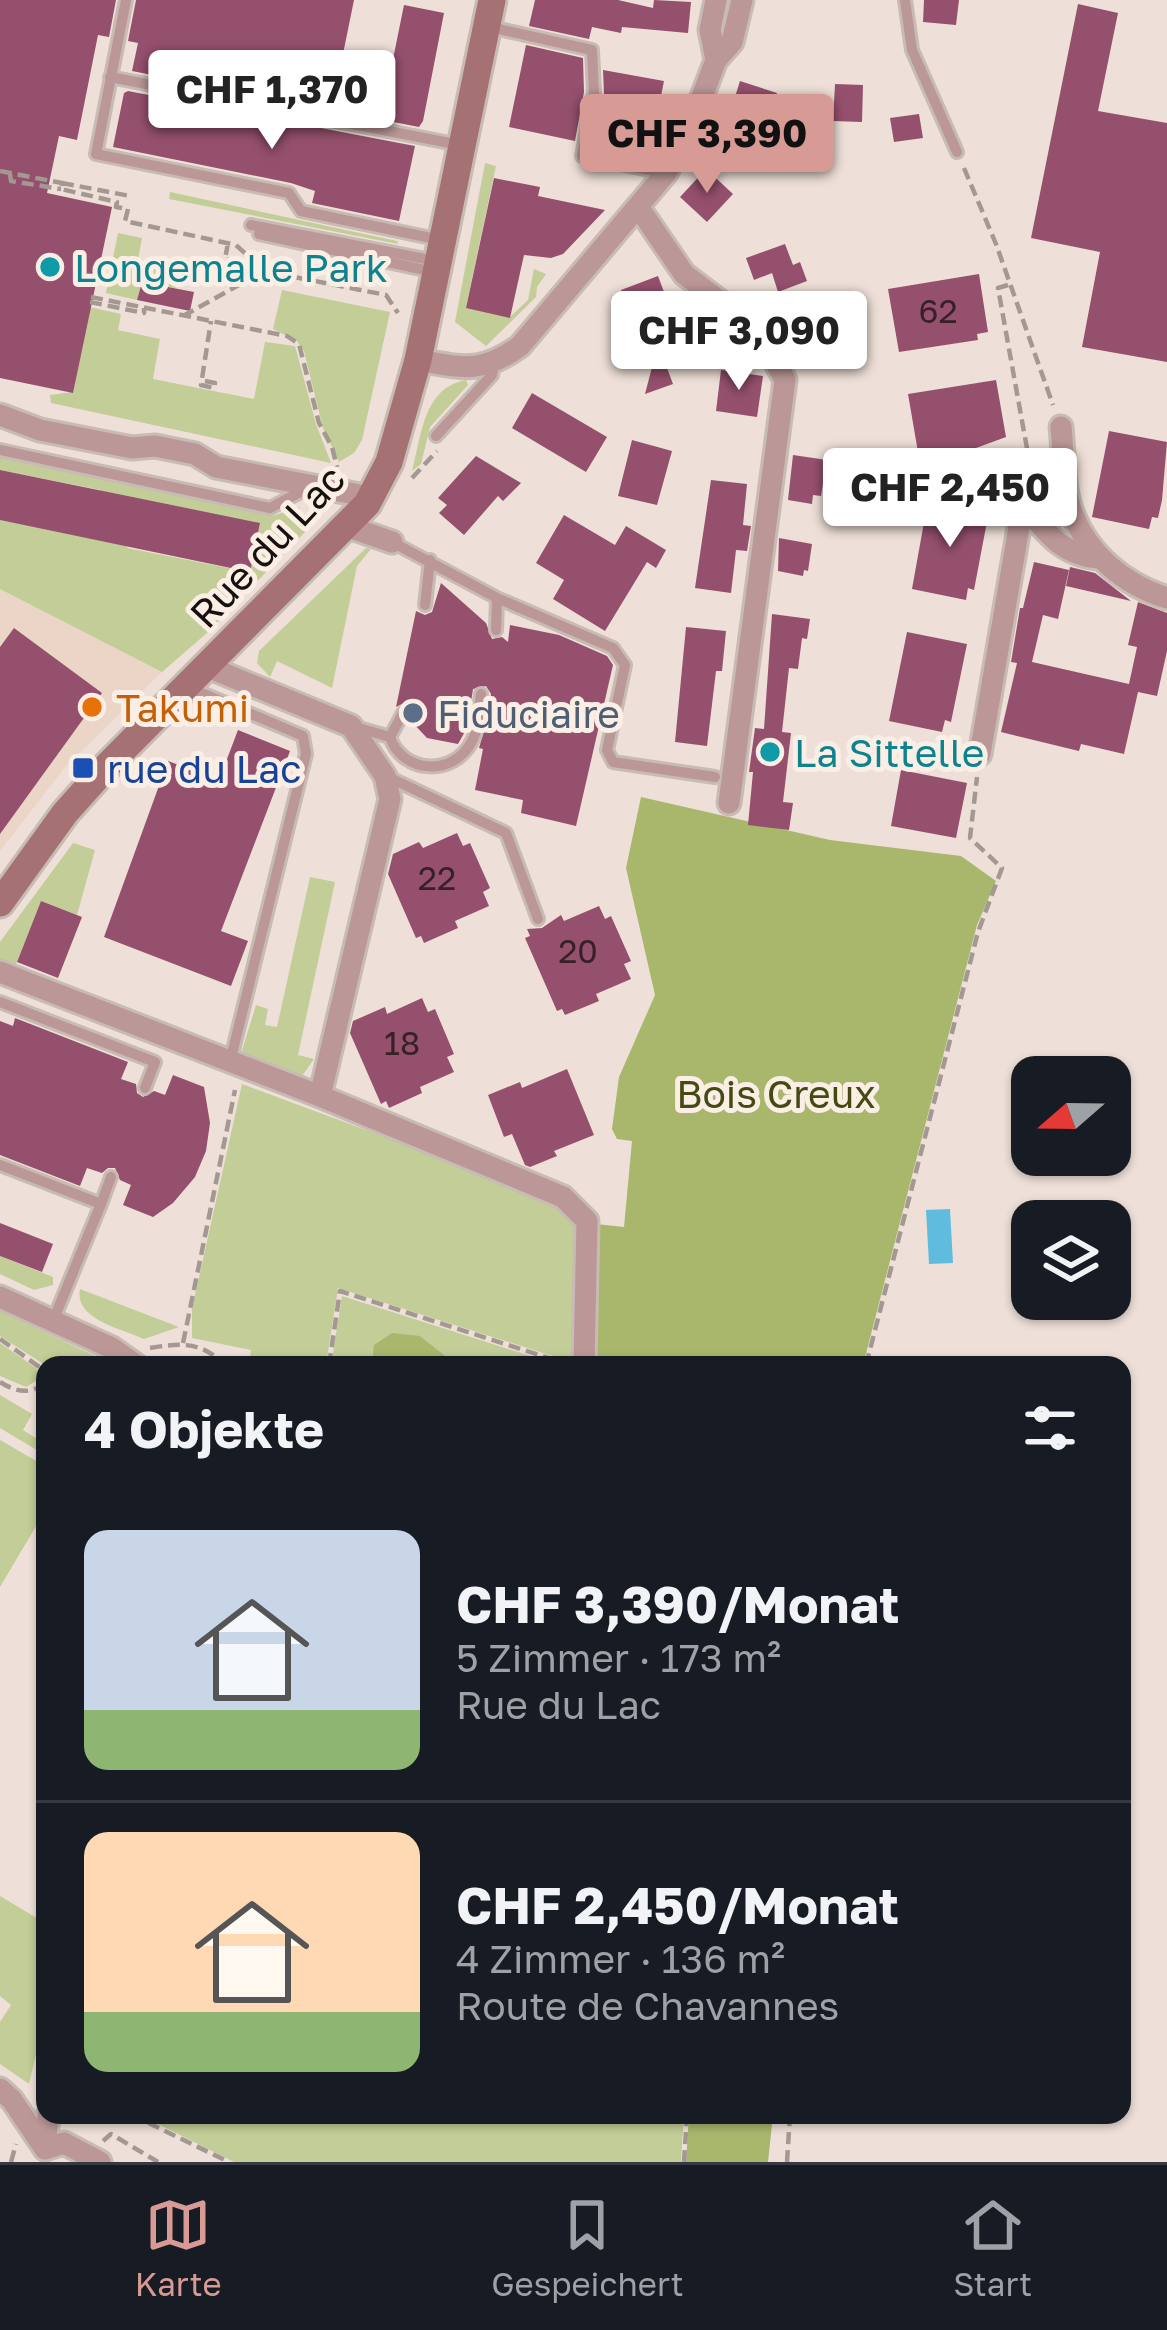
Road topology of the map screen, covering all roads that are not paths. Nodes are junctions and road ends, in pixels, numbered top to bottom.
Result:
1 (126, 0) edge
2 (716, 0) edge
3 (742, 0) edge
4 (905, 0) edge
5 (489, 13) edge
6 (716, 60) junction
7 (110, 76) junction
8 (464, 146) junction
9 (957, 152) road end
10 (666, 173) junction
11 (639, 208) junction
12 (250, 228) dead end
13 (440, 258) junction
14 (418, 360) junction
15 (494, 364) junction
16 (0, 415) edge
17 (1060, 428) road end
18 (436, 436) dead end
19 (0, 450) edge
20 (311, 487) junction
21 (368, 500) junction
22 (346, 526) junction
23 (392, 542) junction
24 (1099, 558) junction
25 (430, 560) junction
26 (497, 598) junction
27 (1167, 598) edge
28 (425, 604) dead end
29 (496, 630) dead end
30 (198, 677) junction
31 (481, 694) dead end
32 (403, 712) dead end
33 (351, 726) junction
34 (391, 736) junction
35 (980, 754) road end
36 (386, 776) junction
37 (715, 777) dead end
38 (729, 803) dead end
39 (0, 903) edge
40 (538, 920) dead end
41 (0, 973) edge
42 (0, 1002) edge
43 (235, 1064) junction
44 (146, 1088) dead end
45 (320, 1096) junction
46 (0, 1165) edge
47 (111, 1177) dead end
48 (101, 1204) junction
49 (0, 1297) edge
50 (53, 1321) junction
51 (135, 1356) edge
52 (584, 1356) edge
53 (0, 2090) edge
54 (46, 2124) edge
55 (102, 2152) edge
56 (39, 2155) edge

1 - 7 lane
2 - 6 street
3 - 6 street
4 - 9 lane
5 - 8 street, Rue du Lac
5 - 10 lane
6 - 10 street
7 - 8 lane
7 - 13 lane
8 - 13 street, Rue du Lac
10 - 11 street
11 - 15 street
11 - 38 street
12 - 13 lane
13 - 14 street, Rue du Lac
14 - 15 street
14 - 21 street, Rue du Lac
15 - 18 lane
16 - 20 street
17 - 24 street
19 - 20 lane
20 - 21 street
21 - 22 street, Rue du Lac
21 - 23 street
22 - 23 street
22 - 30 street, Rue du Lac
23 - 25 lane
24 - 27 street
24 - 35 street
25 - 26 lane
25 - 28 lane
26 - 29 lane
26 - 37 lane
30 - 33 street, Rue du Lac
30 - 39 street, Rue du Lac
30 - 43 lane
31 - 34 lane
32 - 34 lane
33 - 34 lane
33 - 36 street
36 - 40 lane
36 - 45 street
41 - 43 street
42 - 44 lane
43 - 45 street
45 - 52 street
46 - 48 lane
47 - 48 lane
48 - 50 lane
49 - 50 street
50 - 51 street
53 - 56 street
54 - 56 street
55 - 56 street

